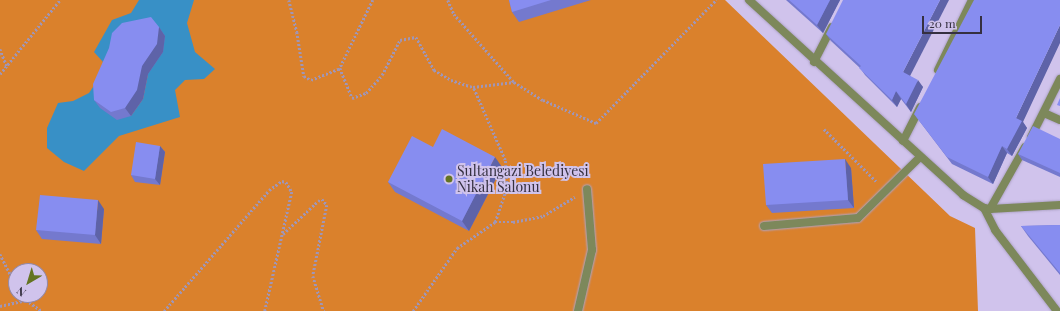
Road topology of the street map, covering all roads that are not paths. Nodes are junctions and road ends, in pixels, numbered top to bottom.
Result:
1 (750, 0) edge
2 (972, 0) edge
3 (835, 20) edge
4 (814, 62) junction
5 (934, 77) edge
6 (1060, 80) edge
7 (924, 98) edge
8 (1044, 113) junction
9 (1060, 120) edge
10 (903, 140) junction
11 (920, 157) junction
12 (587, 189) road end
13 (1060, 205) edge
14 (987, 209) junction
15 (764, 226) dead end
16 (578, 311) edge
17 (1057, 311) edge

1 - 4 street
2 - 5 street
3 - 4 street
4 - 10 street
6 - 8 street
7 - 10 street
8 - 9 street
8 - 14 street
10 - 11 street
11 - 14 street
11 - 15 street
12 - 16 street
13 - 14 street
14 - 17 street

